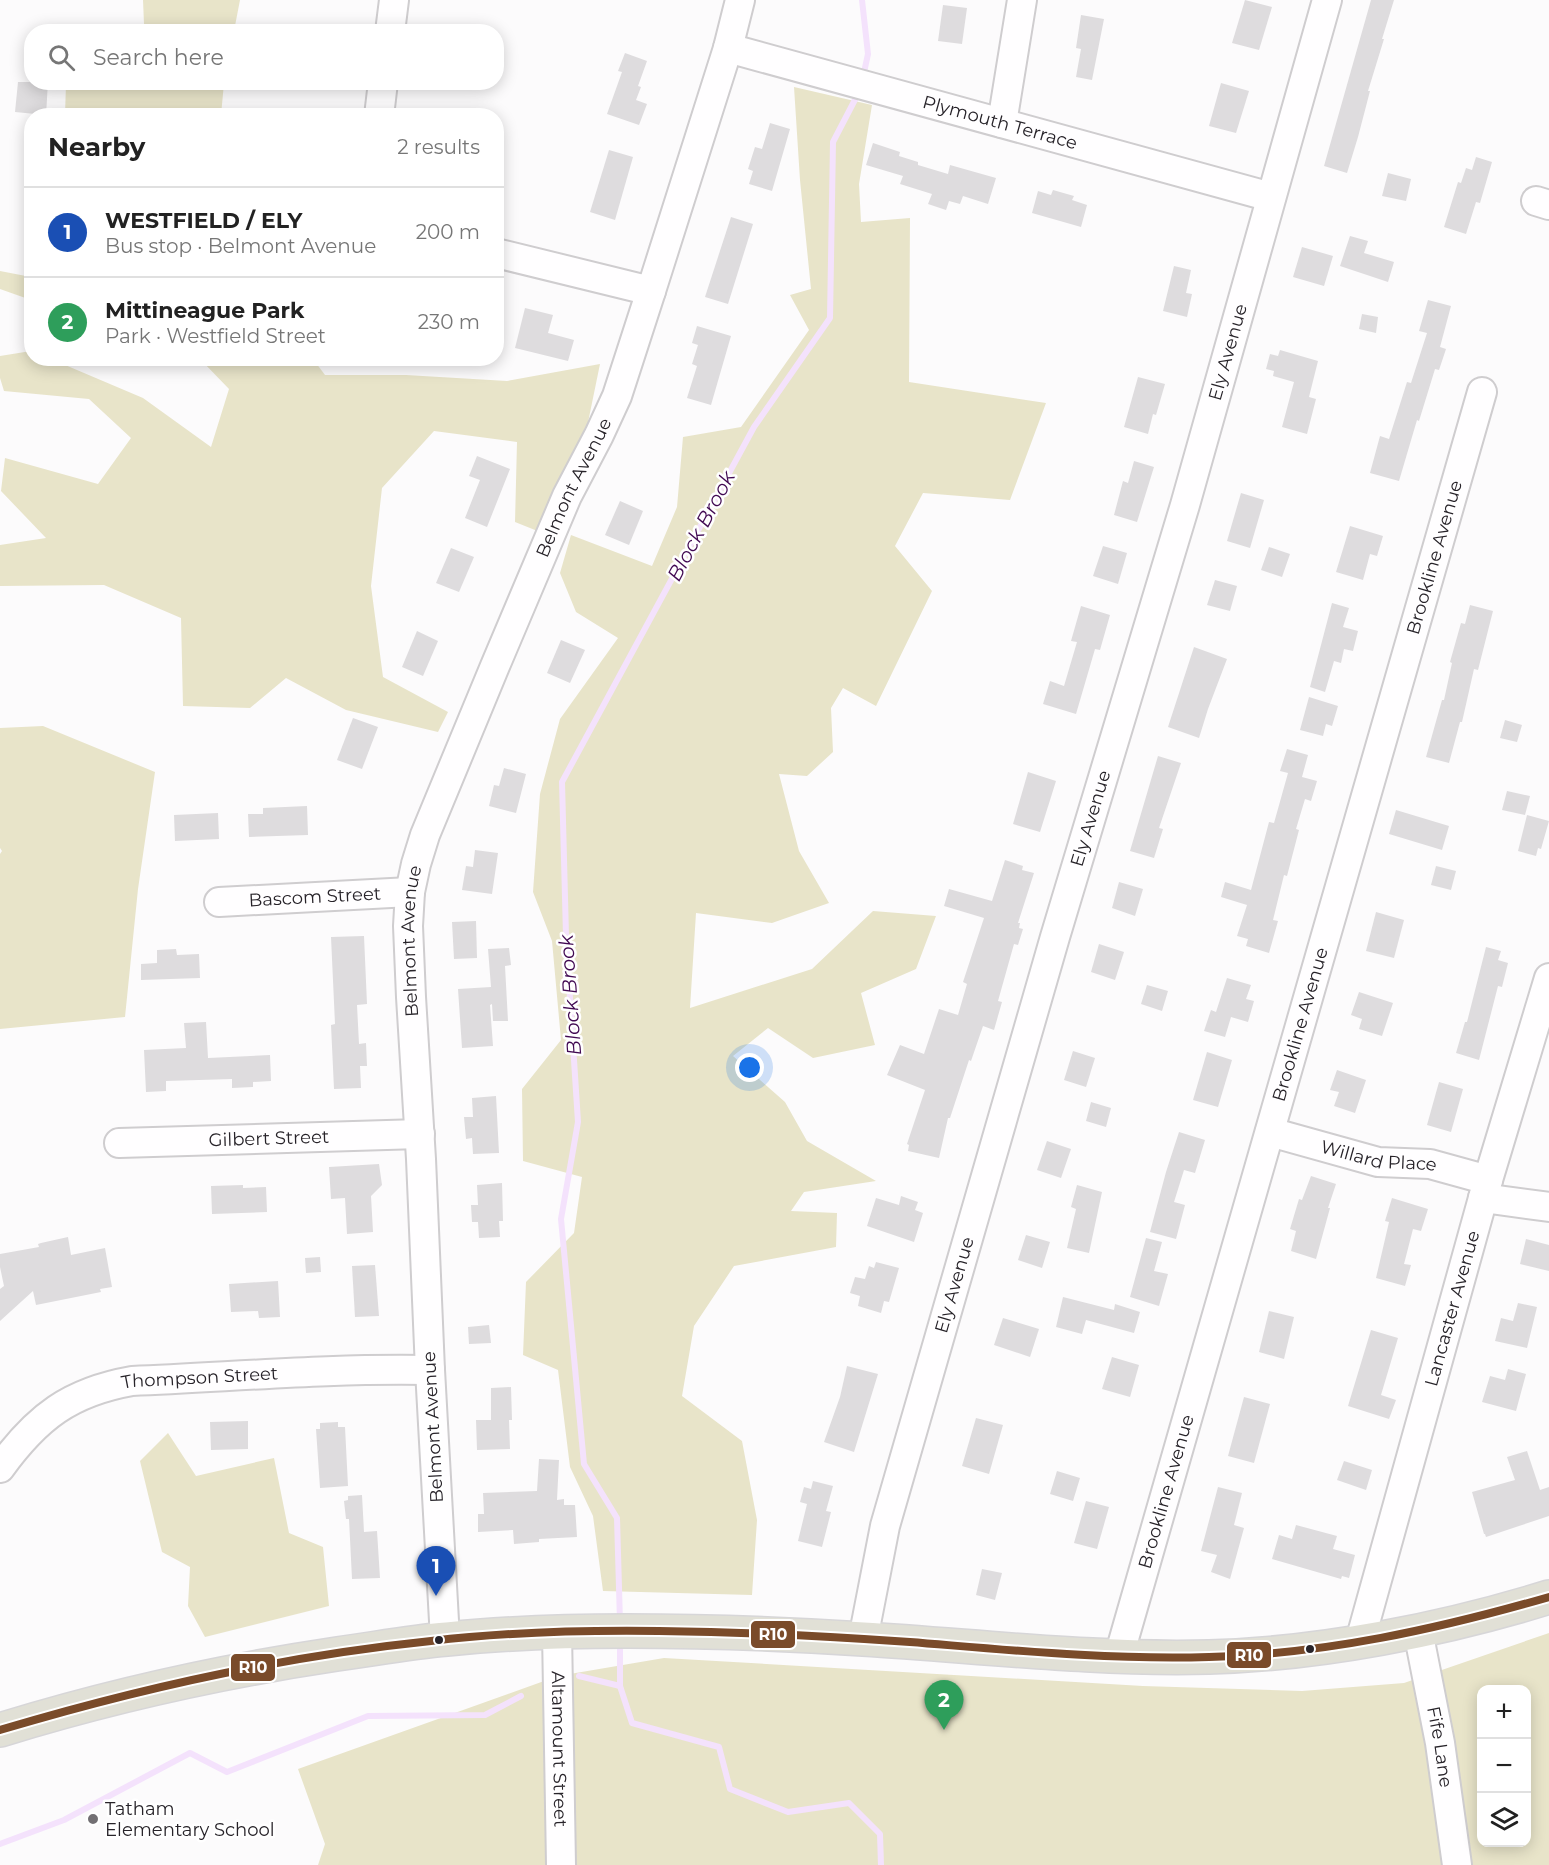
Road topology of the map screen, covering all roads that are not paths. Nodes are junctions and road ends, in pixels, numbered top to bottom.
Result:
1 (394, 0) edge
2 (740, 0) edge
3 (1022, 0) edge
4 (1327, 0) edge
5 (391, 24) edge
6 (729, 48) junction
7 (382, 90) edge
8 (380, 108) edge
9 (1002, 123) junction
10 (1271, 197) junction
11 (504, 255) edge
12 (651, 291) junction
13 (1482, 392) dead end
14 (410, 892) junction
15 (219, 902) dead end
16 (1549, 978) edge
17 (1270, 1132) junction
18 (420, 1134) junction
19 (118, 1143) dead end
20 (1486, 1189) junction
21 (1549, 1207) edge
22 (430, 1370) junction
23 (0, 1468) edge
24 (1549, 1597) edge
25 (1418, 1631) junction
26 (557, 1632) junction
27 (445, 1639) junction
28 (862, 1639) junction
29 (1360, 1641) junction
30 (1119, 1656) junction
31 (0, 1730) edge
32 (561, 1865) edge
33 (1457, 1865) edge

1 - 5 street
2 - 6 street, Belmont Avenue
3 - 9 street
4 - 10 street, Ely Avenue
6 - 9 street, Plymouth Terrace
6 - 12 street, Belmont Avenue
7 - 8 street
9 - 10 street, Plymouth Terrace
10 - 28 street, Ely Avenue
11 - 12 street
12 - 14 street, Belmont Avenue
13 - 17 street, Brookline Avenue
14 - 15 street, Bascom Street
14 - 18 street, Belmont Avenue
16 - 20 street, Lancaster Avenue
17 - 20 street, Willard Place
17 - 30 street, Brookline Avenue
18 - 19 street, Gilbert Street
18 - 22 street, Belmont Avenue
20 - 21 street, Willard Place
20 - 29 street, Lancaster Avenue
22 - 23 street, Thompson Street
22 - 27 street, Belmont Avenue
24 - 25 main road
25 - 29 main road
25 - 33 street, Fife Lane
26 - 27 main road
26 - 28 main road
26 - 32 street, Altamount Street
27 - 31 main road
28 - 30 main road
29 - 30 main road

